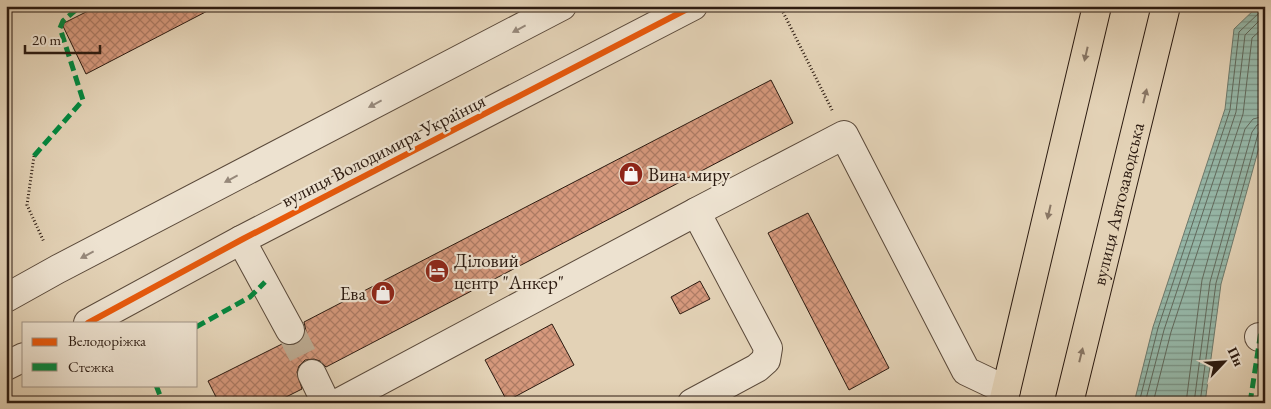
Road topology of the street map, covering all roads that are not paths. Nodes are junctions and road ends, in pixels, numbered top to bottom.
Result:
1 (562, 6) edge
2 (693, 6) edge
3 (1097, 6) edge
4 (1166, 6) edge
5 (696, 212) junction
6 (241, 240) junction
7 (6, 298) edge
8 (90, 322) edge
9 (290, 330) tunnel mouth
10 (22, 358) edge
11 (6, 366) edge
12 (312, 374) tunnel mouth
13 (1005, 397) edge
14 (326, 403) edge
15 (338, 403) edge
16 (692, 403) edge
17 (1069, 403) edge

1 -> 7 street
2 - 6 street, вулиця Володимира Українця
3 -> 13 main road
17 -> 4 main road, вулиця Автозаводська
5 - 13 street
5 - 15 street
5 - 16 street
6 - 8 street, вулиця Володимира Українця
6 - 9 street
10 - 11 street
12 - 14 street

